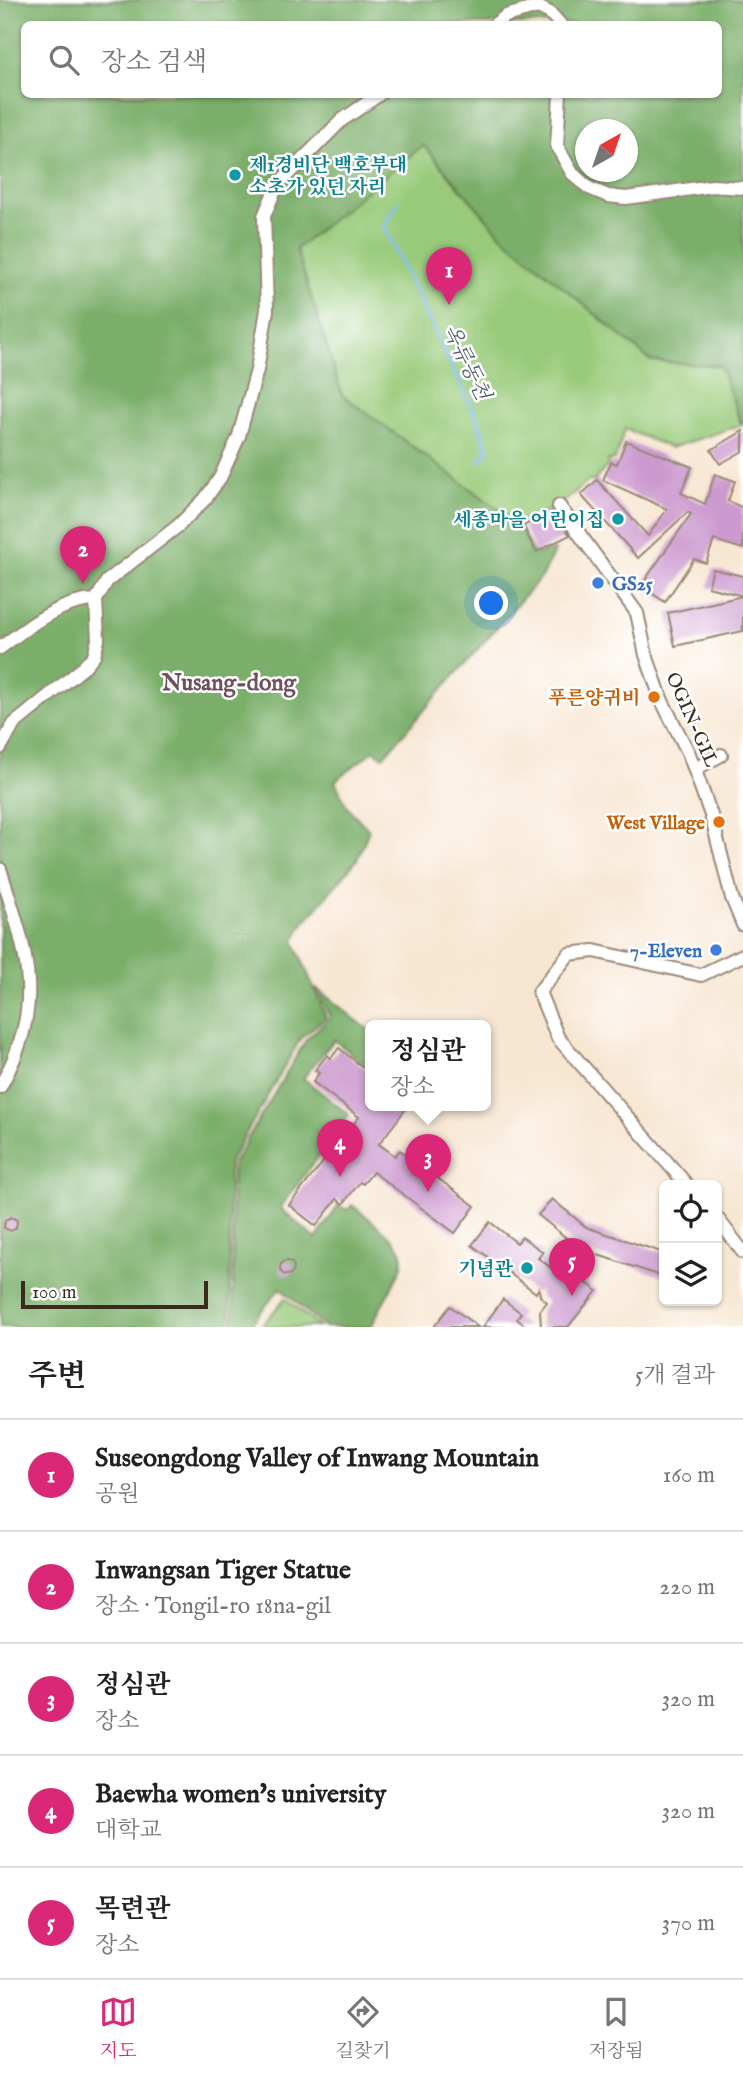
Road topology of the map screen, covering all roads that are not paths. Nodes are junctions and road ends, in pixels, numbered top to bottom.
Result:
1 (499, 21) edge
2 (557, 21) edge
3 (374, 98) edge
4 (560, 98) edge
5 (743, 188) edge
6 (559, 506) dead end
7 (96, 600) junction
8 (0, 648) edge
9 (0, 748) edge
10 (721, 755) dead end
11 (695, 769) junction
12 (0, 869) edge
13 (743, 925) edge
14 (743, 956) edge
15 (0, 1087) edge
16 (683, 1180) edge
17 (722, 1225) edge
18 (743, 1252) edge

1 - 2 street
3 - 7 street
4 - 5 street
6 - 11 street, OGIN-GIL
7 - 8 street
7 - 9 street
10 - 11 street
11 - 13 street, OGIN-GIL
12 - 15 street
14 - 16 street
17 - 18 street

